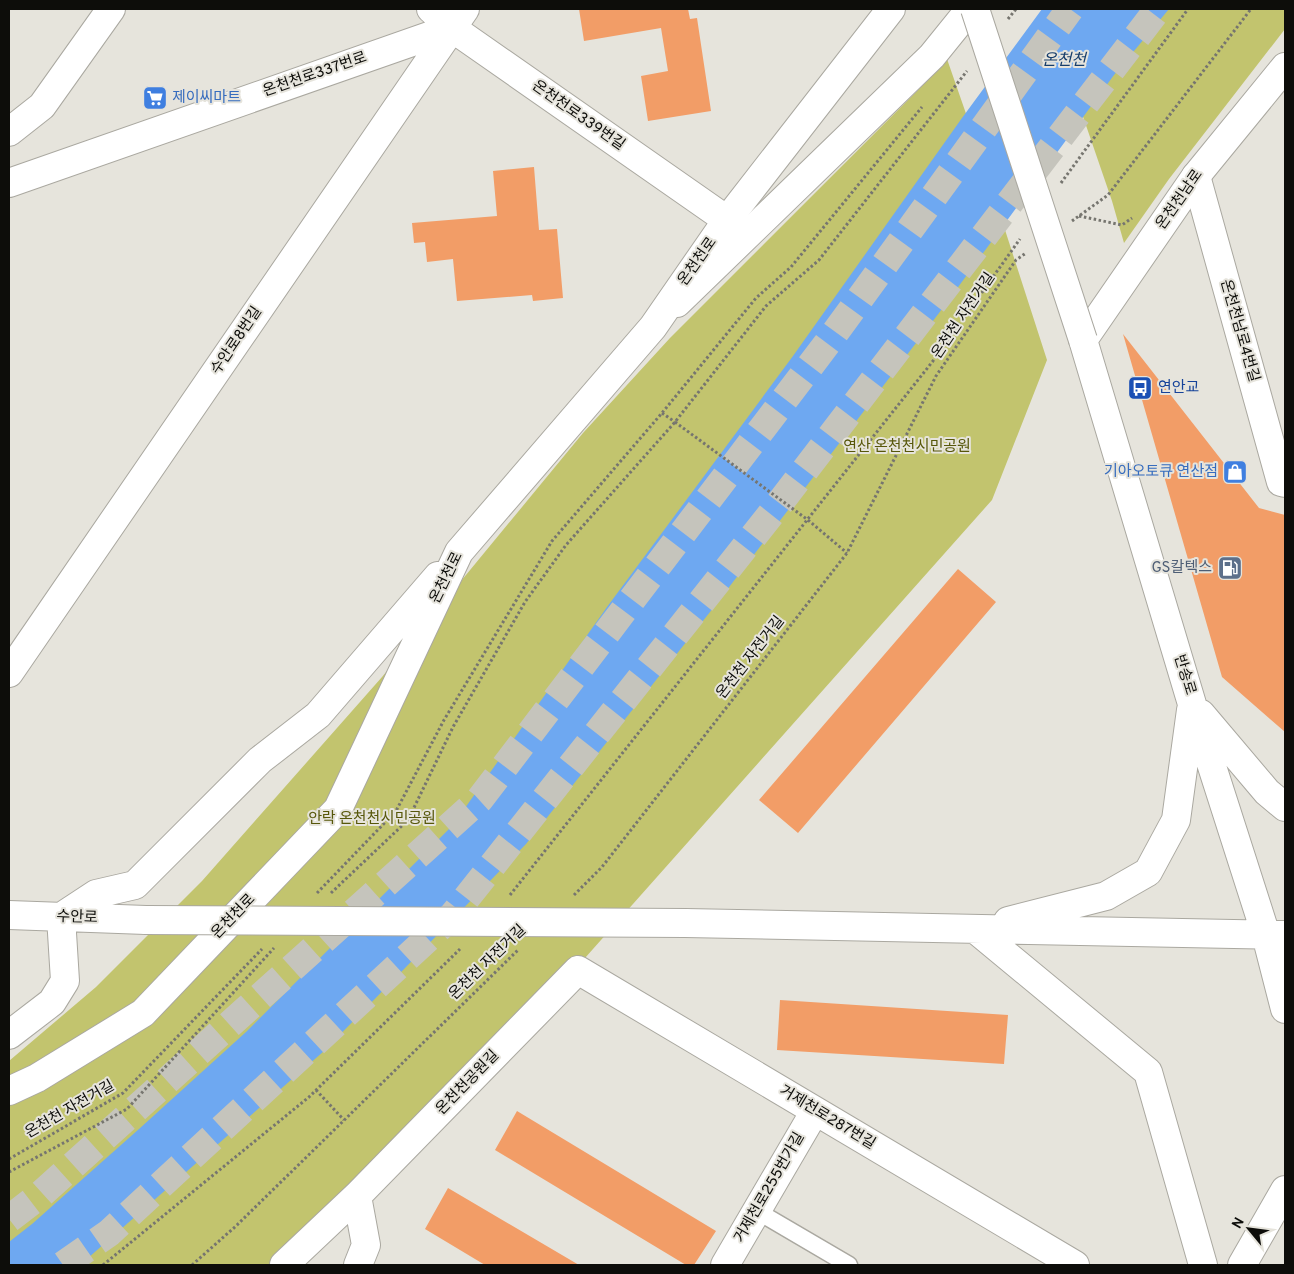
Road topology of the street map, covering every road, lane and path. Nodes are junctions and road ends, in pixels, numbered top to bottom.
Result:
1 (110, 9) edge
2 (431, 9) edge
3 (891, 9) edge
4 (970, 9) edge
5 (975, 9) edge
6 (1016, 9) edge
7 (1188, 9) edge
8 (1251, 9) edge
9 (459, 18) edge
10 (1004, 24) dead end
11 (973, 64) dead end
12 (1285, 68) edge
13 (926, 101) dead end
14 (9, 132) edge
15 (1196, 176) junction
16 (10, 179) edge
17 (1056, 189) dead end
18 (727, 220) junction
19 (1070, 221) dead end
20 (1022, 237) dead end
21 (1032, 249) dead end
22 (1010, 253) junction
23 (1016, 260) junction
24 (653, 327) junction
25 (1083, 340) junction
26 (662, 413) junction
27 (675, 422) junction
28 (1285, 483) edge
29 (808, 520) junction
30 (458, 552) junction
31 (847, 553) junction
32 (9, 673) edge
33 (1192, 704) junction
34 (1285, 807) edge
35 (316, 893) dead end
36 (325, 899) dead end
37 (567, 901) dead end
38 (9, 915) edge
39 (61, 917) junction
40 (975, 929) junction
41 (1275, 935) edge
42 (277, 946) dead end
43 (263, 948) dead end
44 (518, 949) dead end
45 (578, 970) joint
46 (1285, 1009) edge
47 (9, 1035) edge
48 (316, 1090) dead end
49 (9, 1092) edge
50 (815, 1111) junction
51 (344, 1120) junction
52 (9, 1159) edge
53 (9, 1172) edge
54 (1285, 1190) edge
55 (357, 1196) junction
56 (757, 1211) junction
57 (192, 1265) edge
58 (284, 1265) edge
59 (358, 1265) edge
60 (725, 1265) edge
61 (849, 1265) edge
62 (1075, 1265) edge
63 (1203, 1265) edge
64 (1242, 1265) edge

1 - 14 street
2 - 9 street, 온천천로339번길
3 - 18 street, 온천천로
4 - 24 street
5 - 25 street, 반송로, bridge
6 - 10 path
7 - 17 path
8 - 19 path
9 - 16 street, 온천천로337번로
9 - 18 street, 온천천로339번길
9 - 32 street, 수안로8번길
11 - 27 path
12 - 15 street, 온천천남로
13 - 26 path
15 - 25 street, 온천천남로
15 - 28 street, 온천천남로4번길
18 - 24 street, 온천천로
20 - 22 path
21 - 23 path, 온천천 자전거길
22 - 23 path
22 - 29 path
23 - 31 path, 온천천 자전거길
24 - 30 street, 온천천로
25 - 33 street, 반송로
26 - 27 path
26 - 35 path
27 - 29 path, bridge
27 - 36 path
29 - 31 path
30 - 39 street
30 - 49 street, 온천천로
31 - 37 path, 온천천 자전거길
33 - 34 street
33 - 40 street
33 - 41 street, 반송로
38 - 39 street, 수안로
39 - 40 street, 수안로, bridge
39 - 47 street
40 - 41 street, 수안로
40 - 63 street
41 - 46 street, 반송로
42 - 53 path
43 - 52 path, 온천천 자전거길
44 - 51 path, 온천천 자전거길
45 - 50 street, 거제천로287번길
45 - 55 street, 온천천공원길
48 - 51 path
50 - 56 street, 거제천로255번가길
50 - 62 street, 거제천로287번길
51 - 57 path, 온천천 자전거길
54 - 64 street
55 - 58 street, 온천천공원길
55 - 59 street
56 - 60 street, 거제천로255번가길
56 - 61 lane

